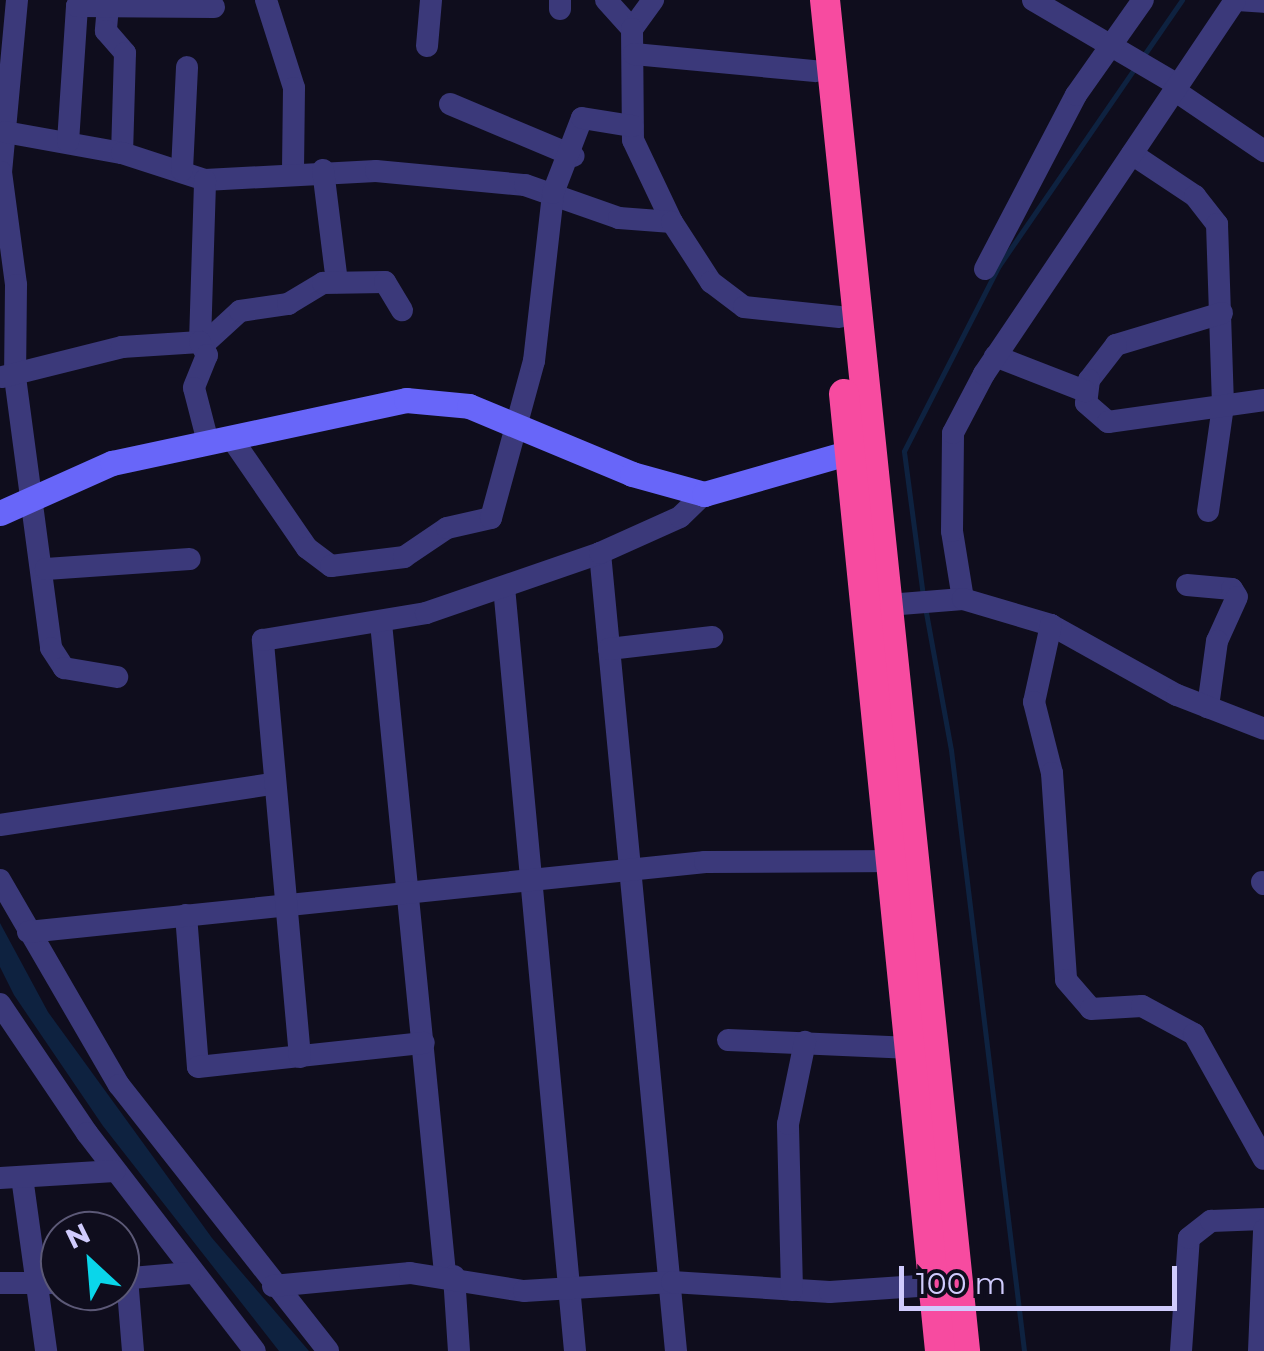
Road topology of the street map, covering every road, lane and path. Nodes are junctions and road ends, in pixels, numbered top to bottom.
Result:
1 (18, 0) edge
2 (266, 0) edge
3 (431, 0) edge
4 (606, 0) edge
5 (653, 0) edge
6 (807, 0) edge
7 (824, 0) edge
8 (1033, 0) edge
9 (1143, 0) edge
10 (1236, 0) edge
11 (1264, 2) edge
12 (199, 5) edge
13 (108, 6) junction
14 (632, 29) junction
15 (1118, 44) junction
16 (428, 46) dead end
17 (634, 54) junction
18 (187, 67) dead end
19 (814, 71) junction
20 (5, 83) edge
21 (1174, 85) junction
22 (450, 104) dead end
23 (632, 126) junction
24 (5, 132) junction
25 (68, 142) junction
26 (1264, 151) edge
27 (122, 153) junction
28 (1132, 154) junction
29 (574, 156) junction
30 (182, 170) junction
31 (323, 170) junction
32 (1, 172) edge
33 (293, 172) junction
34 (205, 180) junction
35 (554, 194) junction
36 (672, 222) junction
37 (986, 269) dead end
38 (337, 282) junction
39 (8, 285) edge
40 (402, 310) dead end
41 (1222, 313) junction
42 (839, 317) junction
43 (202, 343) junction
44 (995, 356) junction
45 (7, 377) edge
46 (1085, 391) junction
47 (1264, 400) edge
48 (1222, 406) junction
49 (518, 424) junction
50 (220, 441) junction
51 (859, 450) junction
52 (704, 494) junction
53 (30, 498) junction
54 (0, 512) edge
55 (1208, 512) dead end
56 (600, 553) junction
57 (190, 560) dead end
58 (46, 569) junction
59 (1187, 584) dead end
60 (504, 588) junction
61 (955, 599) junction
62 (900, 604) junction
63 (381, 623) junction
64 (1051, 625) junction
65 (712, 638) dead end
66 (609, 649) junction
67 (117, 676) dead end
68 (1208, 707) junction
69 (1264, 729) edge
70 (272, 784) junction
71 (0, 826) edge
72 (904, 861) junction
73 (631, 869) junction
74 (535, 879) junction
75 (0, 880) edge
76 (408, 892) junction
77 (285, 905) junction
78 (186, 915) junction
79 (28, 932) junction
80 (1, 1007) edge
81 (728, 1040) dead end
82 (805, 1042) junction
83 (424, 1043) junction
84 (912, 1048) junction
85 (300, 1057) junction
86 (1264, 1159) edge
87 (115, 1171) junction
88 (11, 1178) edge
89 (1264, 1219) edge
90 (1264, 1230) edge
91 (40, 1256) edge
92 (190, 1272) junction
93 (449, 1275) junction
94 (140, 1276) edge
95 (672, 1282) junction
96 (0, 1283) edge
97 (40, 1283) edge
98 (933, 1284) junction
99 (273, 1286) junction
100 (571, 1288) junction
101 (792, 1290) junction
102 (48, 1311) edge
103 (127, 1311) edge
104 (1262, 1322) edge
105 (46, 1351) edge
106 (132, 1351) edge
107 (255, 1351) edge
108 (328, 1351) edge
109 (459, 1351) edge
110 (575, 1351) edge
111 (676, 1351) edge
112 (940, 1351) edge
113 (965, 1351) edge
114 (1181, 1351) edge
115 (1260, 1351) edge

1 - 20 street
2 - 33 street
3 - 16 street
4 - 14 street
5 - 14 street
6 - 19 highway
7 - 51 highway
8 - 15 street
9 - 15 street
10 - 11 street
10 - 21 street
12 - 13 street
13 - 25 street
13 - 27 street
14 - 17 street
15 - 21 street
15 - 37 street
17 - 19 street
17 - 23 street
18 - 30 street
19 - 42 highway
20 - 24 street
21 - 26 street
21 - 28 street
22 - 29 street
23 - 29 street
23 - 36 street
24 - 25 street
24 - 32 street
25 - 27 street
27 - 30 street
28 - 41 street
28 - 44 street
29 - 35 street
30 - 34 street
31 - 33 street
31 - 35 street
31 - 38 street
32 - 39 street
33 - 34 street
34 - 43 street
35 - 36 street
35 - 49 street
36 - 42 street
38 - 40 street
38 - 43 street
39 - 45 street
41 - 46 street
41 - 48 street
42 - 51 highway
43 - 45 street
43 - 50 street
44 - 46 street
44 - 61 street
45 - 53 street
46 - 48 street
47 - 48 street
48 - 55 street
49 - 50 street
49 - 50 street
49 - 52 street
50 - 53 street
51 - 52 street
51 - 62 highway
51 - 72 highway
52 - 56 street
53 - 54 street
53 - 58 street
56 - 60 street
56 - 66 street
57 - 58 street
58 - 67 street
59 - 68 street
60 - 63 street
60 - 74 street
61 - 62 street
61 - 64 street
62 - 72 highway
63 - 70 street
63 - 76 street
64 - 68 street
64 - 86 street
65 - 66 street
66 - 73 street
68 - 69 street
70 - 71 street
70 - 77 street
72 - 73 street
72 - 84 highway
72 - 113 highway
73 - 74 street
73 - 95 street
74 - 76 street
74 - 100 street
75 - 79 street
76 - 77 street
76 - 83 street
77 - 78 street
77 - 85 street
78 - 79 street
78 - 85 street
79 - 99 street
80 - 87 street
81 - 82 street
82 - 84 street
82 - 101 street
83 - 85 street
83 - 93 street
84 - 98 highway
87 - 88 street
87 - 92 street
88 - 91 street
89 - 114 street
90 - 104 street
92 - 94 street
92 - 107 street
93 - 99 street
93 - 100 street
93 - 109 street
95 - 100 street
95 - 101 street
95 - 111 street
96 - 97 street
98 - 101 street
98 - 112 highway
99 - 108 street
100 - 110 street
102 - 105 street
103 - 106 street
104 - 115 street

